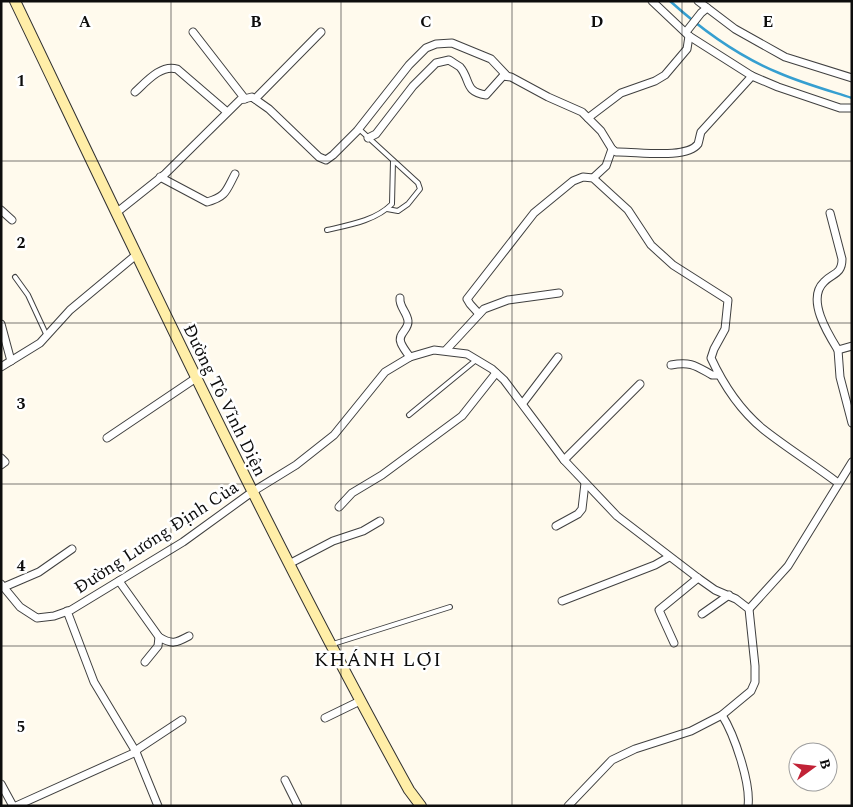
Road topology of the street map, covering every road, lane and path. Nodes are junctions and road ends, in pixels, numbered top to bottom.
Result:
1 (15, 1) edge
2 (652, 1) edge
3 (698, 1) edge
4 (704, 11) junction
5 (193, 32) dead end
6 (321, 32) dead end
7 (688, 32) junction
8 (507, 76) junction
9 (752, 76) junction
10 (852, 78) edge
11 (135, 92) dead end
12 (245, 98) junction
13 (255, 99) junction
14 (852, 108) edge
15 (227, 112) junction
16 (588, 118) junction
17 (359, 129) junction
18 (368, 138) junction
19 (612, 149) junction
20 (393, 161) junction
21 (235, 174) dead end
22 (160, 177) junction
23 (593, 178) junction
24 (387, 209) junction
25 (1, 210) edge
26 (116, 213) junction
27 (830, 213) dead end
28 (12, 220) dead end
29 (327, 230) dead end
30 (136, 255) junction
31 (15, 278) dead end
32 (559, 293) dead end
33 (400, 298) dead end
34 (479, 314) junction
35 (1, 324) edge
36 (47, 336) junction
37 (852, 346) edge
38 (446, 350) junction
39 (838, 350) junction
40 (410, 357) junction
41 (558, 357) dead end
42 (476, 360) junction
43 (11, 361) junction
44 (671, 365) dead end
45 (1, 367) edge
46 (496, 372) junction
47 (718, 374) junction
48 (196, 378) junction
49 (640, 384) dead end
50 (523, 404) junction
51 (409, 415) dead end
52 (852, 423) edge
53 (106, 438) dead end
54 (1, 458) edge
55 (564, 460) junction
56 (852, 462) edge
57 (1, 465) edge
58 (585, 483) junction
59 (838, 483) junction
60 (252, 492) junction
61 (339, 507) dead end
62 (380, 521) dead end
63 (556, 526) dead end
64 (72, 549) dead end
65 (669, 557) junction
66 (289, 564) junction
67 (698, 578) junction
68 (119, 581) junction
69 (3, 586) edge
70 (729, 595) junction
71 (562, 601) dead end
72 (450, 607) dead end
73 (749, 609) junction
74 (67, 611) junction
75 (702, 614) dead end
76 (189, 636) dead end
77 (159, 637) junction
78 (674, 643) dead end
79 (330, 645) junction
80 (145, 662) dead end
81 (360, 701) junction
82 (722, 715) junction
83 (325, 718) dead end
84 (182, 720) dead end
85 (136, 752) junction
86 (285, 780) dead end
87 (1, 784) edge
88 (15, 806) edge
89 (158, 806) edge
90 (298, 806) edge
91 (421, 806) edge
92 (568, 806) edge
93 (748, 806) edge

1 - 26 main road, Đường Tô Vĩnh Diện
2 - 7 street
3 - 4 street
4 - 7 street
4 - 10 street
5 - 12 street
6 - 13 street
7 - 9 street
7 - 16 street
8 - 16 street
8 - 17 street
8 - 18 street
9 - 14 street
9 - 19 street
11 - 15 street
12 - 13 street
12 - 15 street
13 - 17 street
15 - 22 street
16 - 19 street
17 - 18 lane
18 - 20 lane
19 - 23 street
20 - 24 lane
20 - 24 lane
21 - 22 street
22 - 26 street
23 - 34 street
23 - 47 street
24 - 29 lane
25 - 28 street
26 - 30 main road, Đường Tô Vĩnh Diện
27 - 39 street
30 - 36 street
30 - 48 main road, Đường Tô Vĩnh Diện
31 - 36 lane
32 - 34 street
33 - 40 street
34 - 38 street
35 - 43 street
36 - 43 street
37 - 39 street
38 - 40 street, Đường Lương Định Của
38 - 42 street
39 - 52 street
40 - 60 street, Đường Lương Định Của
41 - 50 street
42 - 46 street
42 - 51 lane
43 - 45 street
44 - 47 street
46 - 50 street
46 - 61 street
47 - 59 street
48 - 53 street
48 - 60 main road, Đường Tô Vĩnh Diện
49 - 55 street
50 - 55 street
54 - 57 street
55 - 58 street
56 - 59 street
58 - 63 street
58 - 65 street
59 - 73 street
60 - 66 main road, Đường Tô Vĩnh Diện
60 - 68 street, Đường Lương Định Của
62 - 66 street
64 - 69 street
65 - 67 street
65 - 71 street
66 - 79 main road, Đường Tô Vĩnh Diện
67 - 70 street
67 - 78 street
68 - 74 street, Đường Lương Định Của
68 - 77 street
69 - 74 street, Đường Lương Định Của
70 - 73 street
70 - 75 street
72 - 79 lane
73 - 82 street
74 - 85 street
76 - 77 street
77 - 80 street
79 - 81 main road, Đường Tô Vĩnh Diện
81 - 83 street
81 - 91 main road, Đường Tô Vĩnh Diện
82 - 92 street
82 - 93 street
84 - 85 street
85 - 88 street
85 - 89 street
86 - 90 street
87 - 88 street

